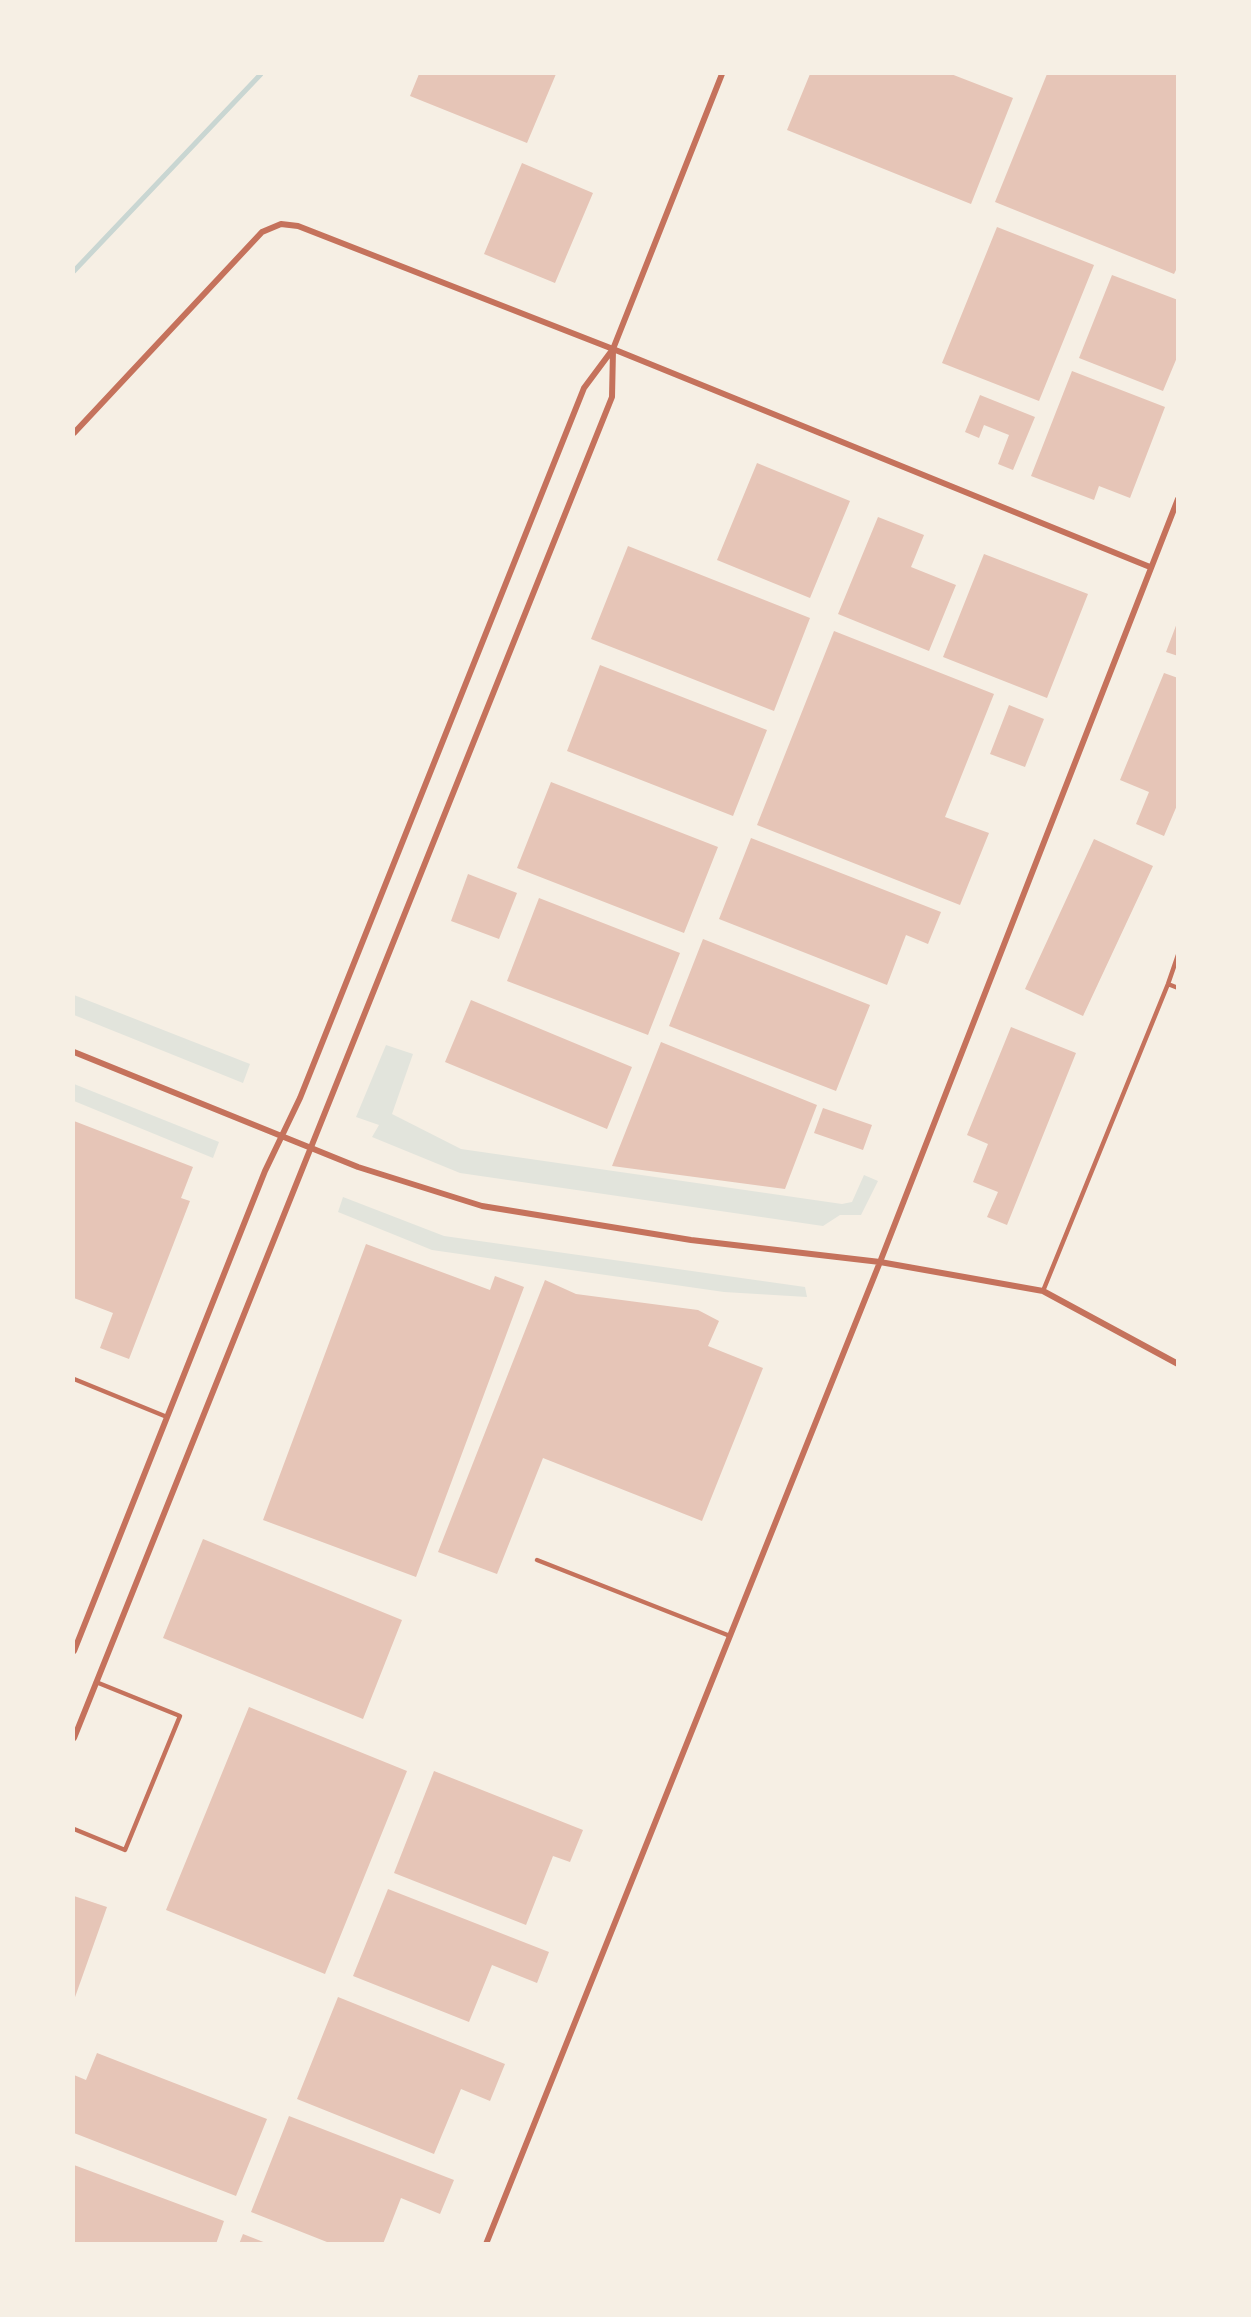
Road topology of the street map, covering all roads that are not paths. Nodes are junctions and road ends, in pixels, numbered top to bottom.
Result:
1 (722, 74) edge
2 (613, 350) junction
3 (74, 433) edge
4 (1178, 499) edge
5 (1150, 567) junction
6 (1178, 955) edge
7 (1168, 984) junction
8 (1178, 988) edge
9 (74, 1052) edge
10 (282, 1136) junction
11 (311, 1148) junction
12 (880, 1262) junction
13 (1043, 1291) junction
14 (1178, 1364) edge
15 (74, 1379) edge
16 (167, 1417) junction
17 (537, 1560) dead end
18 (730, 1636) junction
19 (74, 1651) edge
20 (96, 1682) junction
21 (74, 1738) edge
22 (74, 1828) edge
23 (486, 2244) edge

1 - 2 street
2 - 3 street
2 - 5 street
2 - 10 street
2 - 11 street
4 - 5 street
5 - 12 street
6 - 7 lane
7 - 8 lane
7 - 13 lane
9 - 10 street
10 - 11 street
10 - 16 street
11 - 12 street
11 - 20 street
12 - 13 street
12 - 18 street
13 - 14 street
15 - 16 lane
16 - 19 street
17 - 18 lane
18 - 23 street
20 - 21 street
20 - 22 lane

